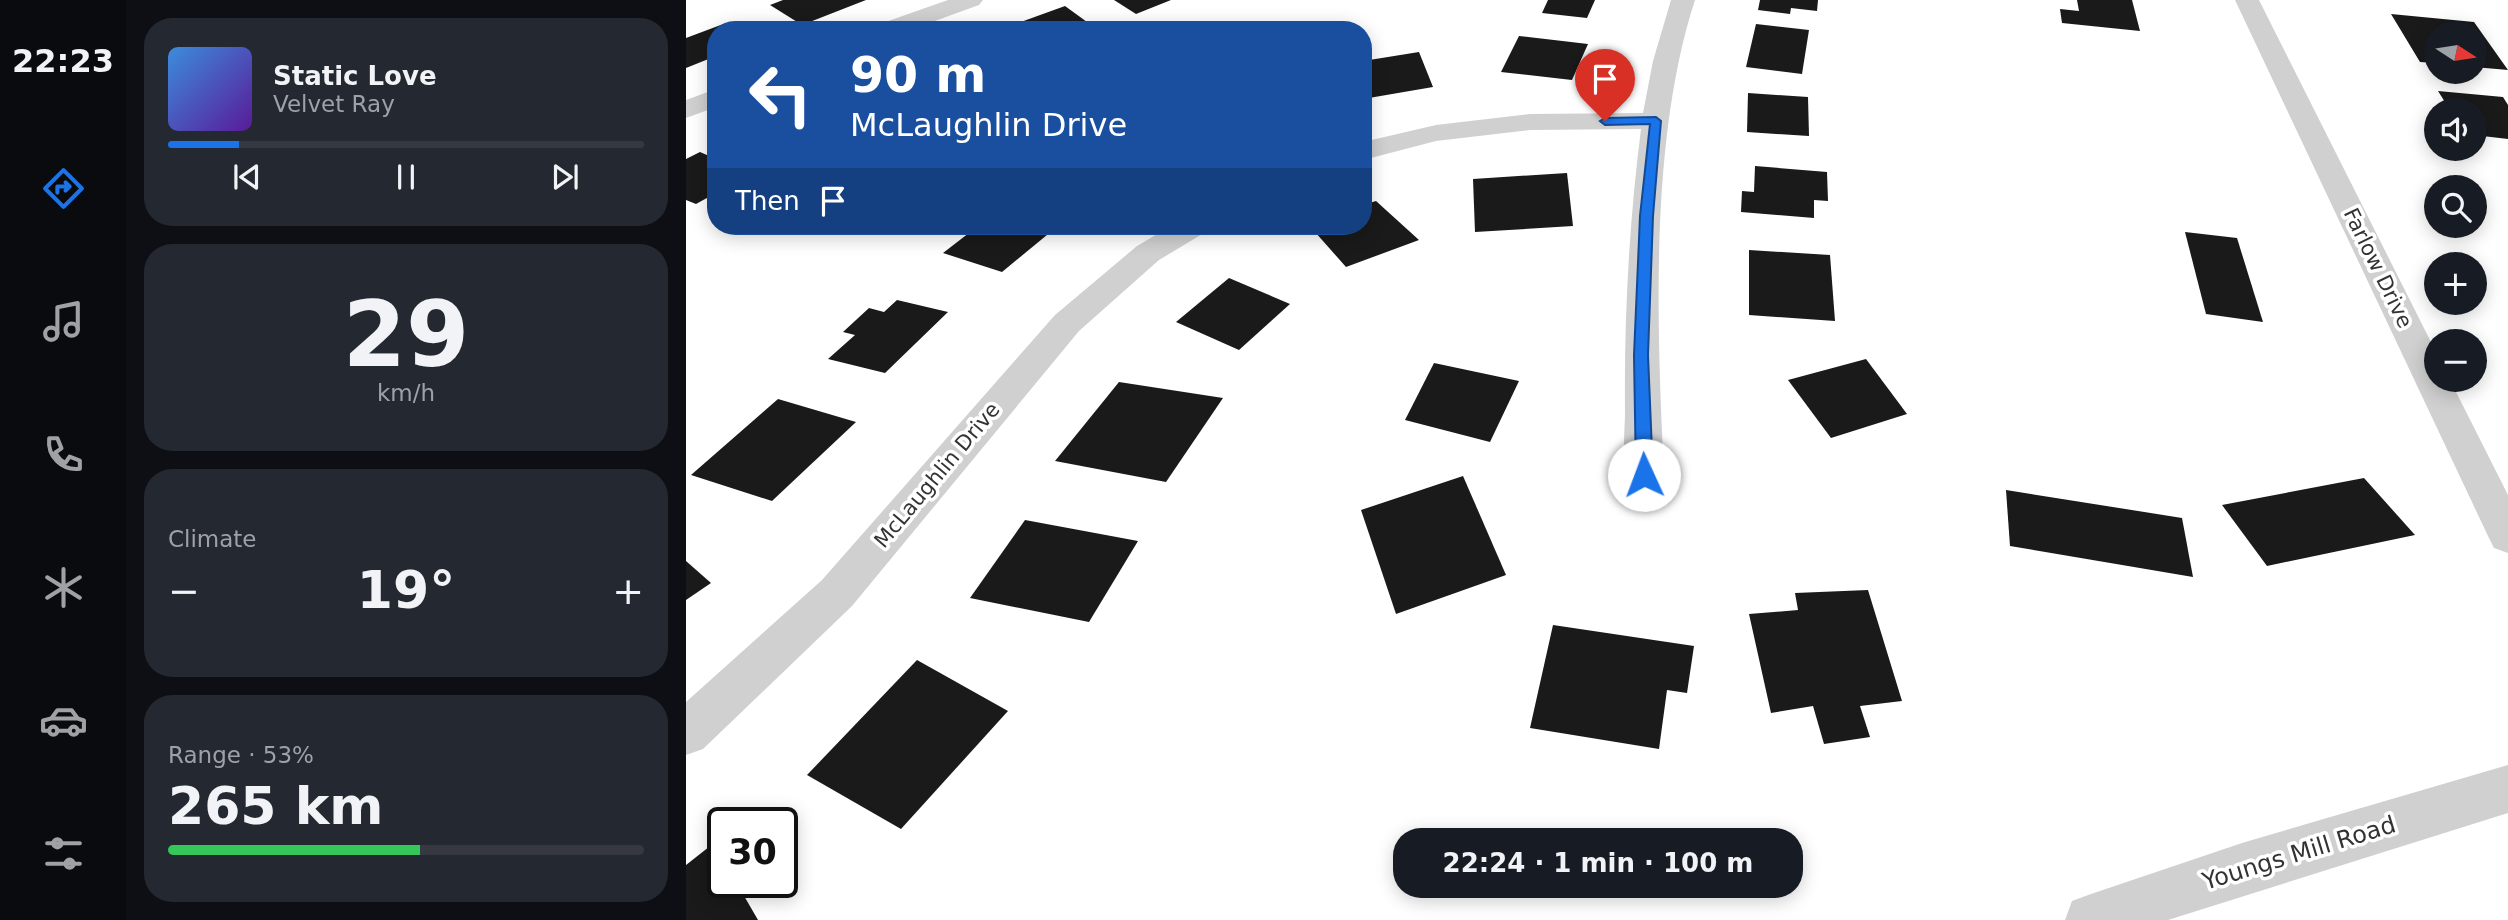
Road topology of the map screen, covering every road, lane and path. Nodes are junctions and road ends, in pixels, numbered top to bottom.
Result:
1 (971, 0) edge
2 (1683, 0) edge
3 (2247, 0) edge
4 (912, 21) edge
5 (707, 101) edge
6 (686, 110) edge
7 (1656, 121) junction
8 (1372, 149) edge
9 (1178, 235) edge
10 (1644, 475) dead end
11 (2508, 536) edge
12 (686, 733) edge
13 (2508, 789) edge
14 (2091, 920) edge

1 - 4 street
2 - 7 street
3 - 11 street, Farlow Drive
5 - 6 street
7 - 8 street
7 - 10 street
9 - 12 street, McLaughlin Drive
13 - 14 street, Youngs Mill Road

